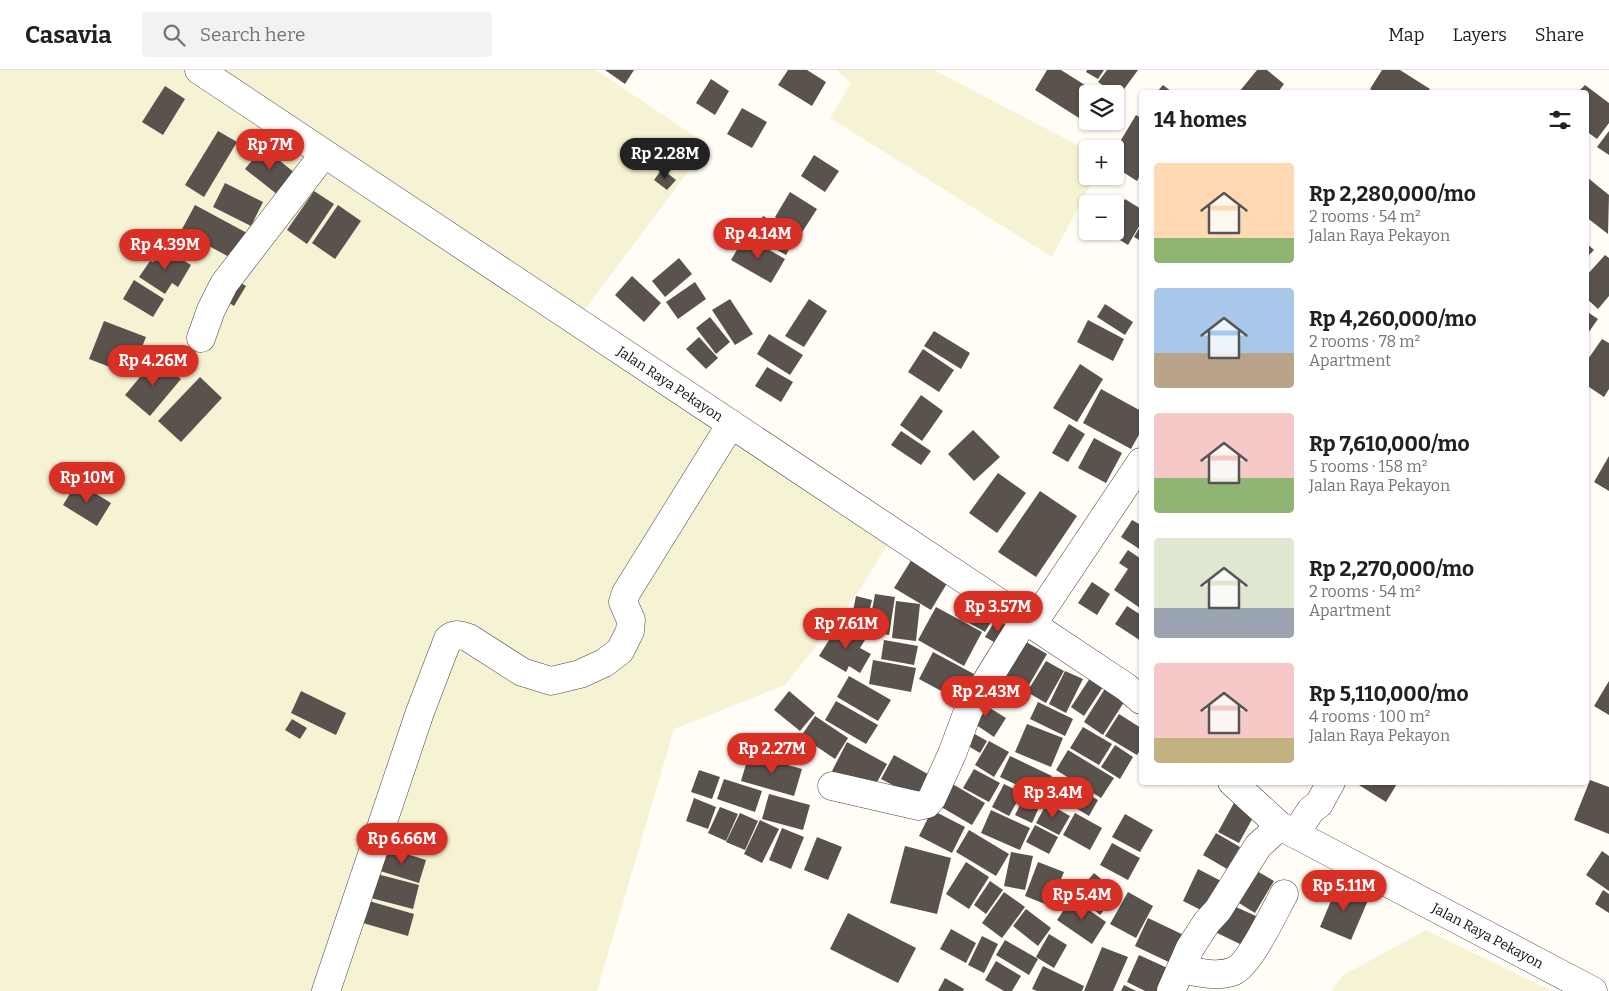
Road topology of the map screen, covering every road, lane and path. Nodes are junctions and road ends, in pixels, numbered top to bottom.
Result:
1 (199, 70) edge
2 (324, 154) junction
3 (201, 338) dead end
4 (731, 424) junction
5 (1139, 465) edge
6 (1029, 622) junction
7 (1139, 698) edge
8 (1236, 785) edge
9 (1329, 785) edge
10 (832, 786) dead end
11 (1296, 825) junction
12 (1284, 894) dead end
13 (1176, 980) edge
14 (326, 991) edge
15 (1593, 991) edge

1 - 2 street, Jalan Raya Pekayon
2 - 3 street
2 - 4 street, Jalan Raya Pekayon
4 - 6 street, Jalan Raya Pekayon
4 - 14 street
5 - 6 street
6 - 7 street, Jalan Raya Pekayon
6 - 10 street
8 - 11 street, Jalan Raya Pekayon
9 - 11 street
11 - 13 street
11 - 15 street, Jalan Raya Pekayon
12 - 13 street

